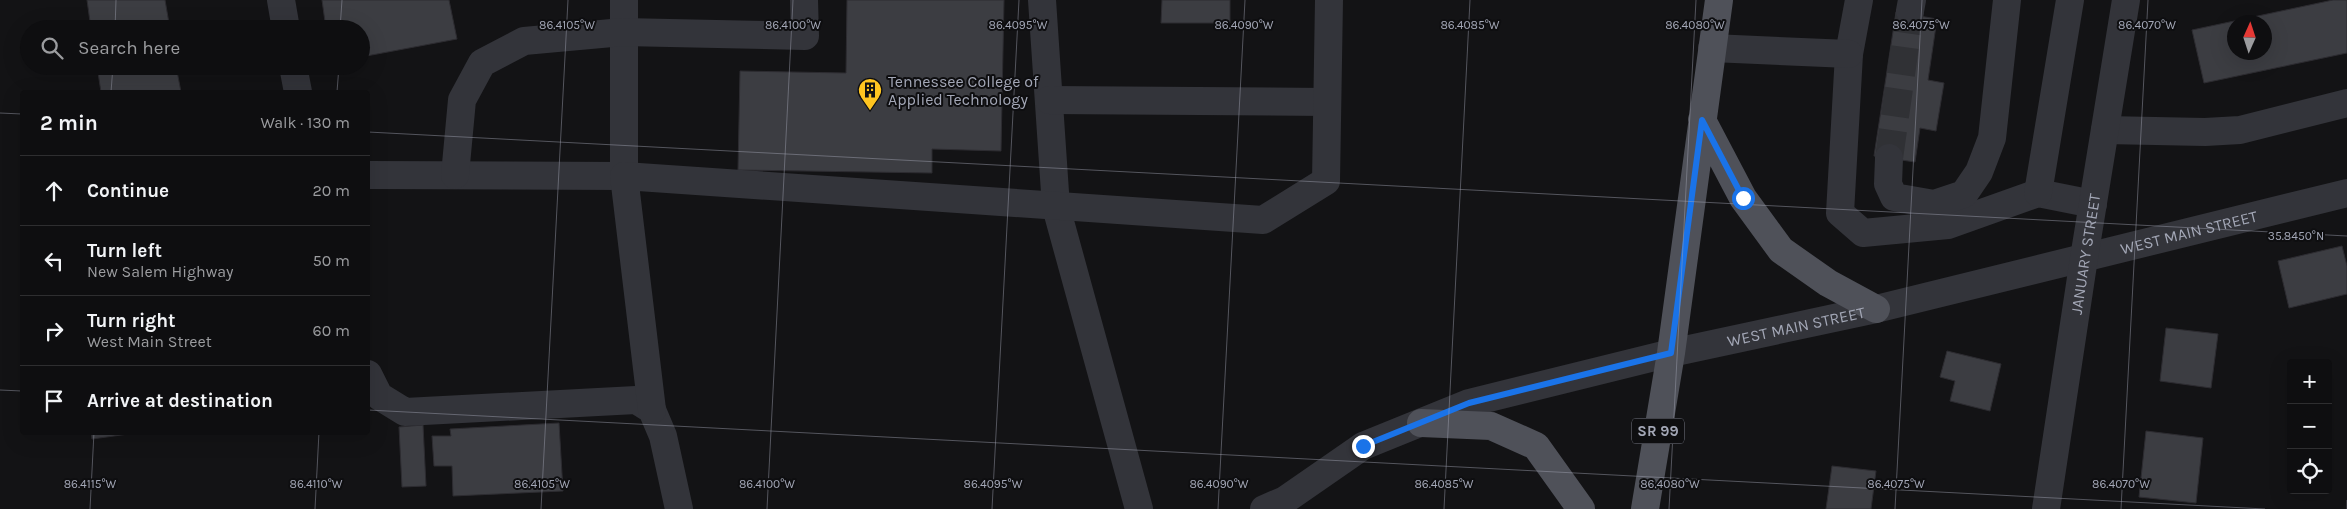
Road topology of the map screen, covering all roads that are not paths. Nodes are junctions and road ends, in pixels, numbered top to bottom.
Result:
1 (281, 0) edge
2 (624, 0) edge
3 (804, 0) edge
4 (1042, 0) edge
5 (1329, 0) edge
6 (1718, 0) edge
7 (1858, 0) edge
8 (2007, 0) edge
9 (2070, 0) edge
10 (2126, 0) edge
11 (284, 20) edge
12 (623, 32) junction
13 (1712, 48) junction
14 (1850, 54) junction
15 (295, 75) edge
16 (298, 90) edge
17 (1048, 100) junction
18 (1327, 102) junction
19 (2347, 103) edge
20 (1702, 120) junction
21 (2105, 130) junction
22 (1889, 158) tunnel mouth
23 (370, 175) edge
24 (455, 175) junction
25 (624, 176) junction
26 (2038, 193) junction
27 (2347, 193) edge
28 (2092, 204) junction
29 (1056, 207) junction
30 (2084, 258) junction
31 (1876, 309) junction
32 (1671, 353) junction
33 (370, 378) edge
34 (652, 410) junction
35 (1421, 423) junction
36 (1278, 506) edge
37 (679, 509) edge
38 (1139, 509) edge
39 (1581, 509) edge
40 (1645, 509) edge
41 (2046, 509) edge

1 - 11 street
2 - 12 street
3 - 12 street
4 - 17 street
5 - 18 street
6 - 13 main road, SR 99
7 - 14 street
8 - 22 street
9 - 26 street
10 - 21 street, JANUARY STREET
12 - 24 street
12 - 25 street
13 - 14 street
13 - 20 main road, SR 99
14 - 26 street
15 - 16 street
17 - 18 street
17 - 29 street
18 - 29 street
19 - 21 street
20 - 31 main road
20 - 32 main road, SR 99
21 - 28 street, JANUARY STREET
23 - 24 street
24 - 25 street
25 - 29 street
25 - 34 street
26 - 28 street
27 - 30 street, WEST MAIN STREET
28 - 30 street, JANUARY STREET
29 - 38 street
30 - 31 street, WEST MAIN STREET
30 - 41 street, JANUARY STREET
31 - 32 street, WEST MAIN STREET
32 - 35 street, WEST MAIN STREET
32 - 40 main road, SR 99
33 - 34 street
34 - 37 street
35 - 36 street, WEST MAIN STREET
35 - 39 main road

